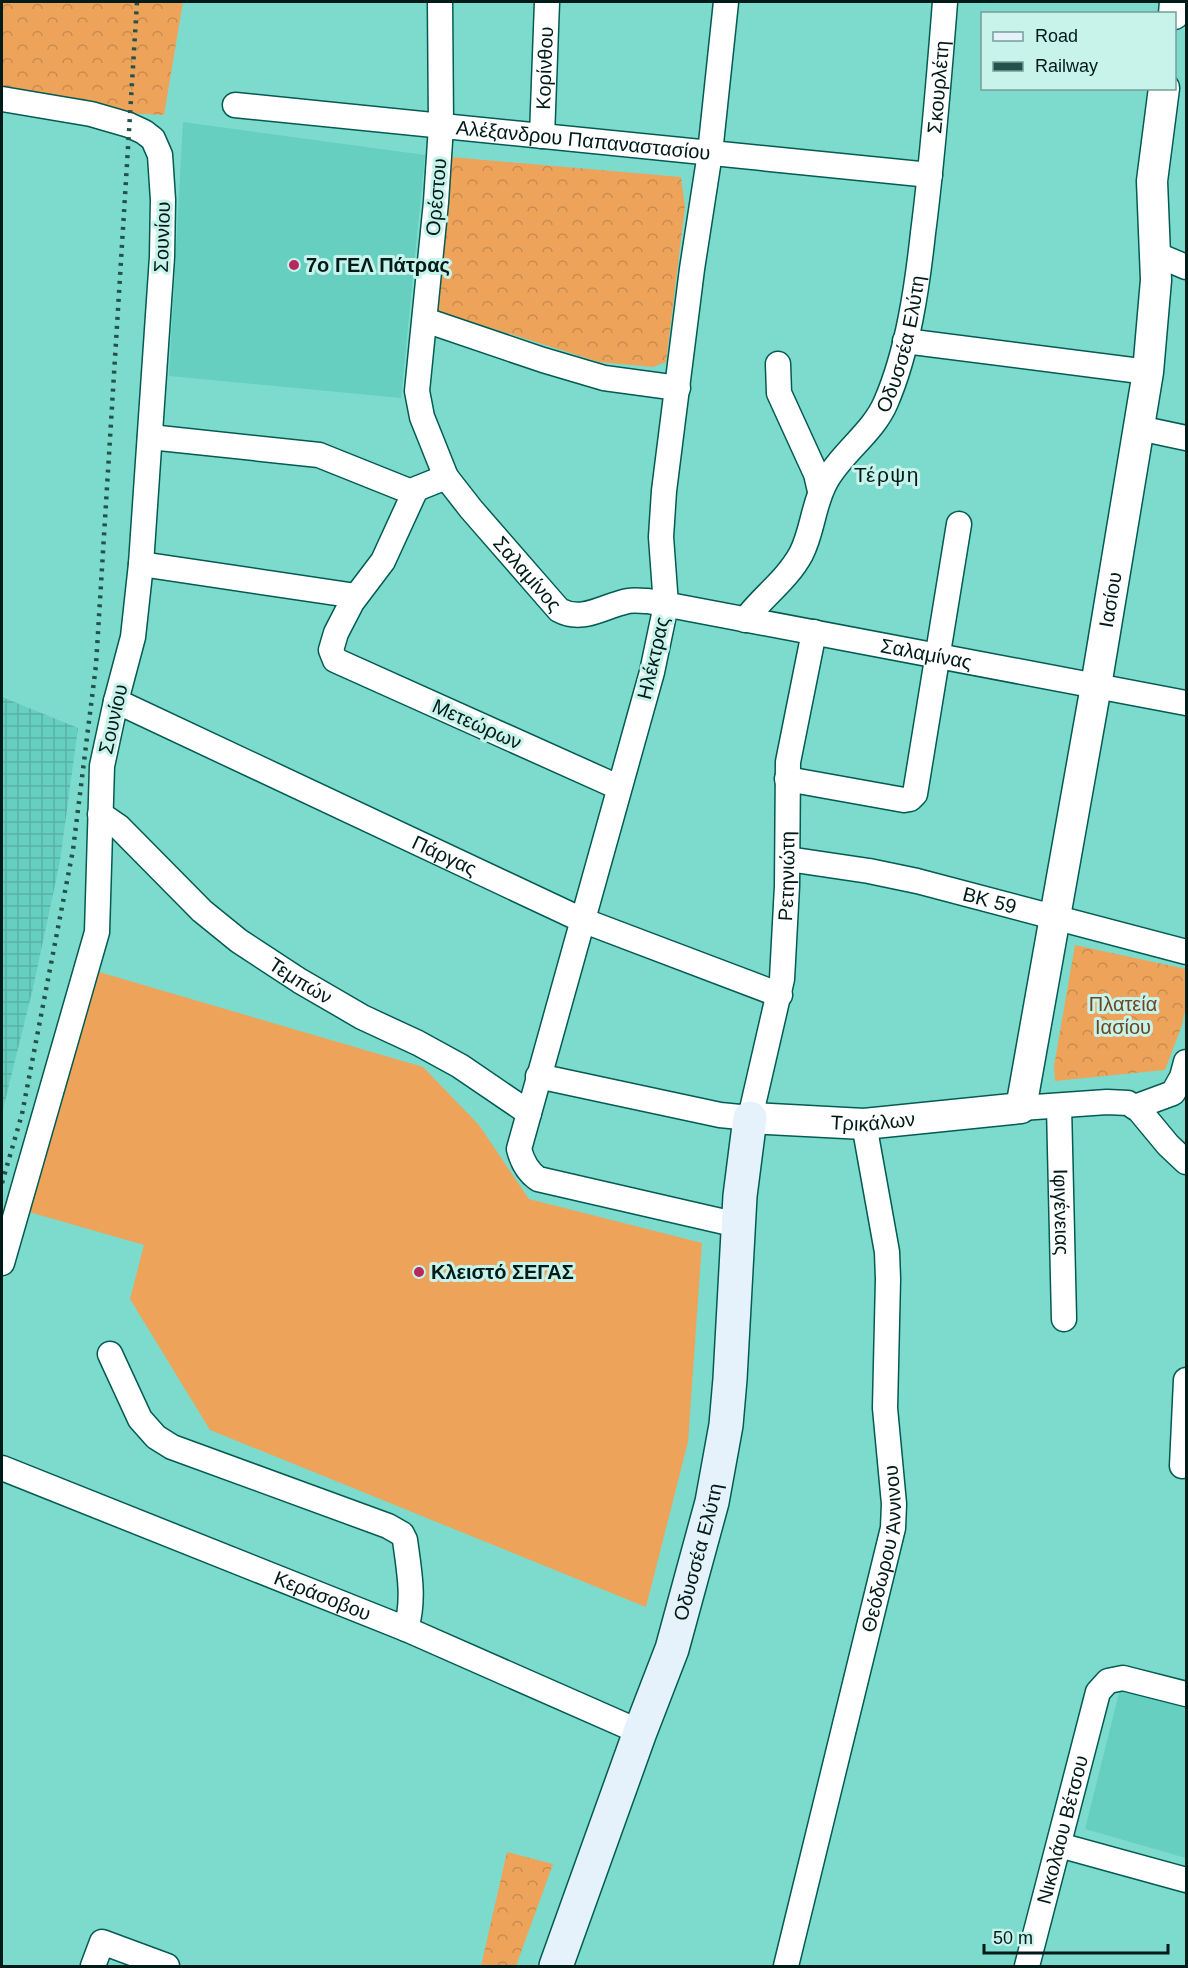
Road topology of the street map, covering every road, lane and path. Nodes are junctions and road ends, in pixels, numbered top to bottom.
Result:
1 (440, 2) edge
2 (547, 2) edge
3 (726, 2) edge
4 (945, 2) edge
5 (1164, 90) edge
6 (2, 99) edge
7 (236, 105) dead end
8 (441, 126) junction
9 (542, 136) junction
10 (710, 153) junction
11 (930, 175) junction
12 (1155, 254) junction
13 (1186, 267) edge
14 (425, 320) junction
15 (905, 342) junction
16 (778, 364) dead end
17 (1148, 372) junction
18 (678, 388) junction
19 (417, 391) joint
20 (1139, 428) junction
21 (150, 437) junction
22 (1186, 438) edge
23 (446, 477) junction
24 (415, 491) junction
25 (820, 491) junction
26 (959, 524) dead end
27 (141, 564) junction
28 (356, 596) junction
29 (666, 605) junction
30 (745, 620) junction
31 (814, 632) junction
32 (937, 655) junction
33 (1096, 686) junction
34 (116, 701) junction
35 (1186, 703) edge
36 (787, 779) junction
37 (618, 787) junction
38 (100, 814) junction
39 (788, 859) junction
40 (1055, 919) junction
41 (582, 920) junction
42 (1186, 952) edge
43 (780, 995) junction
44 (1186, 1062) edge
45 (538, 1076) junction
46 (1059, 1106) junction
47 (1135, 1107) junction
48 (1021, 1108) junction
49 (529, 1113) junction
50 (750, 1118) junction
51 (864, 1124) junction
52 (1186, 1162) edge
53 (738, 1225) junction
54 (2, 1263) edge
55 (1064, 1319) dead end
56 (110, 1354) dead end
57 (1186, 1380) edge
58 (1182, 1466) dead end
59 (2, 1468) edge
60 (406, 1629) junction
61 (1186, 1694) edge
62 (639, 1732) junction
63 (1059, 1845) junction
64 (1186, 1880) edge
65 (93, 1966) edge
66 (167, 1966) edge
67 (556, 1966) edge
68 (786, 1966) edge
69 (1027, 1966) edge

1 - 8 street, Ορέστου
2 - 9 street, Κορίνθου
3 - 10 street, Ηλέκτρας
4 - 11 street, Σκουρλέτη
5 - 12 street, Ιασίου
6 - 21 street, Σουνίου
7 - 8 street, Αλέξανδρου Παπαναστασίου
8 - 9 street, Αλέξανδρου Παπαναστασίου
8 - 14 street, Ορέστου
9 - 10 street, Αλέξανδρου Παπαναστασίου
10 - 11 street, Αλέξανδρου Παπαναστασίου
10 - 18 street, Ηλέκτρας
11 - 15 street, Οδυσσέα Ελύτη
12 - 13 street
12 - 17 street, Ιασίου
14 - 18 street
14 - 19 street, Ορέστου
15 - 17 street
15 - 25 street, Οδυσσέα Ελύτη
16 - 25 street
17 - 20 street, Ιασίου
18 - 29 street, Ηλέκτρας
19 - 23 street, Σαλαμίνος
20 - 22 street
20 - 33 street, Ιασίου
21 - 24 street
21 - 27 street, Σουνίου
23 - 24 street
23 - 29 street, Σαλαμίνος
24 - 28 street
25 - 30 street
26 - 32 street
27 - 28 street
27 - 34 street, Σουνίου
28 - 37 street, Μετεώρων
29 - 30 street, Σαλαμίνας
29 - 37 street, Ηλέκτρας
30 - 31 street, Σαλαμίνας
31 - 32 street, Σαλαμίνας
31 - 36 street, Ρετηνιώτη
32 - 33 street, Σαλαμίνας
32 - 36 street
33 - 35 street, Σαλαμίνας
33 - 40 street, Ιασίου
34 - 38 street, Σουνίου
34 - 41 street, Πάργας
36 - 39 street, Ρετηνιώτη
37 - 41 street, Ηλέκτρας
38 - 49 street, Τεμπών
38 - 54 street, Σουνίου
39 - 40 street, BK 59
39 - 43 street, Ρετηνιώτη
40 - 42 street, BK 59
40 - 48 street, Ιασίου
41 - 43 street, Πάργας
41 - 45 street, Ηλέκτρας
43 - 50 street, Ρετηνιώτη
44 - 47 street
45 - 49 street, Ηλέκτρας
45 - 50 street, Τρικάλων
46 - 47 street, Τρικάλων
46 - 48 street, Τρικάλων
46 - 55 street, Ιφιγένειας
47 - 52 street
48 - 51 street, Τρικάλων
49 - 53 street, Ηλέκτρας
50 - 51 street, Τρικάλων
50 - 53 main road, Οδυσσέα Ελύτη
51 - 68 street, Θεόδωρου Άννινου
53 - 62 main road, Οδυσσέα Ελύτη
56 - 60 street
57 - 58 street
59 - 60 street, Κεράσοβου
60 - 62 street, Κεράσοβου
61 - 63 street, Νικολάου Βέτσου
62 - 67 main road, Οδυσσέα Ελύτη
63 - 64 street
63 - 69 street, Νικολάου Βέτσου
65 - 66 street

